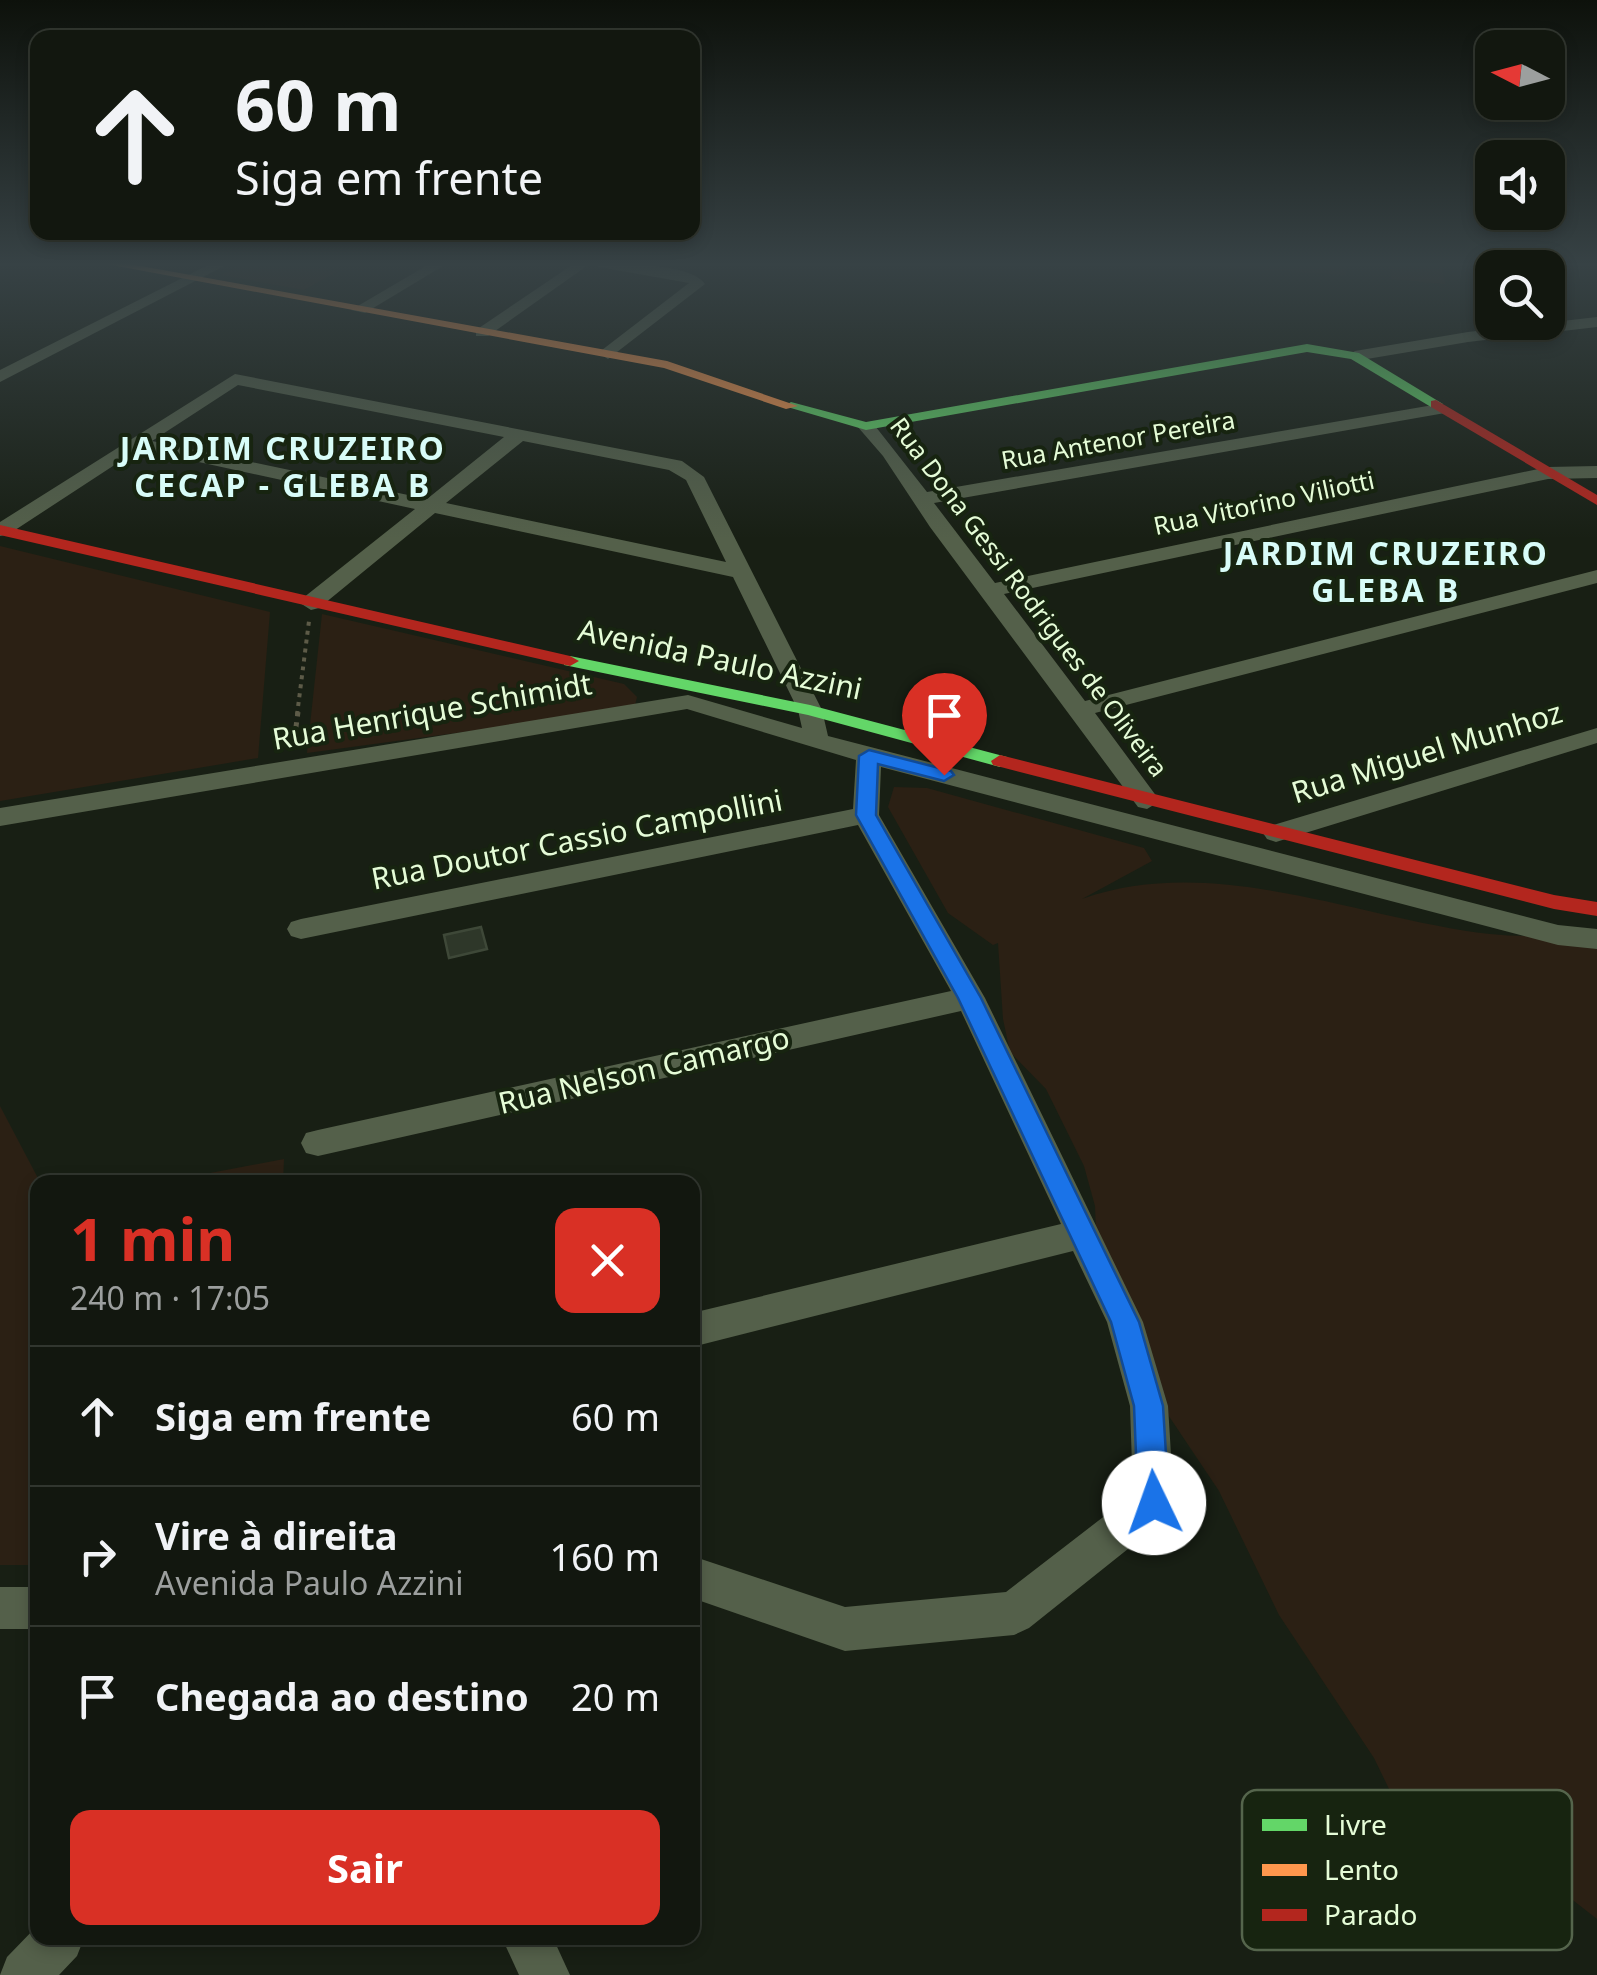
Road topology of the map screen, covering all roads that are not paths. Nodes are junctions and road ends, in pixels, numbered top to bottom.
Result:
1 (35, 355) edge
2 (614, 355) edge
3 (1266, 355) edge
4 (1352, 355) edge
5 (1360, 355) edge
6 (1355, 356) junction
7 (5, 370) edge
8 (1439, 409) junction
9 (866, 426) junction
10 (521, 433) junction
11 (135, 443) junction
12 (1597, 472) edge
13 (1548, 473) junction
14 (923, 500) junction
15 (1597, 501) edge
16 (431, 505) junction
17 (1, 530) edge
18 (741, 572) junction
19 (1597, 576) edge
20 (992, 590) junction
21 (311, 604) junction
22 (689, 691) junction
23 (810, 710) junction
24 (1081, 710) junction
25 (1597, 735) edge
26 (817, 740) junction
27 (875, 742) junction
28 (1148, 801) junction
29 (866, 815) junction
30 (0, 817) edge
31 (1276, 834) junction
32 (1597, 909) edge
33 (301, 929) dead end
34 (1597, 939) edge
35 (970, 998) junction
36 (318, 1143) dead end
37 (1085, 1232) junction
38 (700, 1328) edge
39 (700, 1580) edge
40 (0, 1608) edge
41 (30, 1608) edge
42 (53, 1945) edge
43 (530, 1945) edge
44 (25, 1975) edge
45 (545, 1975) edge

1 - 7 street
2 - 9 street
3 - 9 street
4 - 6 street
5 - 6 street
6 - 8 street
8 - 13 street
8 - 14 street, Rua Antenor Pereira
9 - 14 street, Rua Dona Gessi Rodrigues de Oliveira
10 - 11 street
10 - 16 street
10 - 18 street
11 - 16 street
11 - 17 street
12 - 13 street, Rua Vitorino Viliotti
13 - 15 street
13 - 20 street, Rua Vitorino Viliotti
14 - 20 street, Rua Dona Gessi Rodrigues de Oliveira
16 - 18 street
16 - 21 street
17 - 21 street, Avenida Paulo Azzini
18 - 23 street
19 - 24 street
20 - 24 street, Rua Dona Gessi Rodrigues de Oliveira
21 - 22 street, Avenida Paulo Azzini
22 - 23 street, Avenida Paulo Azzini
22 - 26 street, Rua Henrique Schimidt
22 - 30 street, Rua Henrique Schimidt
23 - 26 street
23 - 27 street, Avenida Paulo Azzini
24 - 28 street, Rua Dona Gessi Rodrigues de Oliveira
25 - 31 street, Rua Miguel Munhoz
26 - 27 street, Rua Henrique Schimidt
27 - 28 street, Avenida Paulo Azzini
27 - 29 street
27 - 34 street, Avenida Paulo Azzini
28 - 31 street, Avenida Paulo Azzini
29 - 33 street, Rua Doutor Cassio Campollini
29 - 35 street
31 - 32 street, Avenida Paulo Azzini
35 - 36 street, Rua Nelson Camargo
35 - 37 street
37 - 38 street
37 - 39 street
40 - 41 street
42 - 44 street
43 - 45 street

